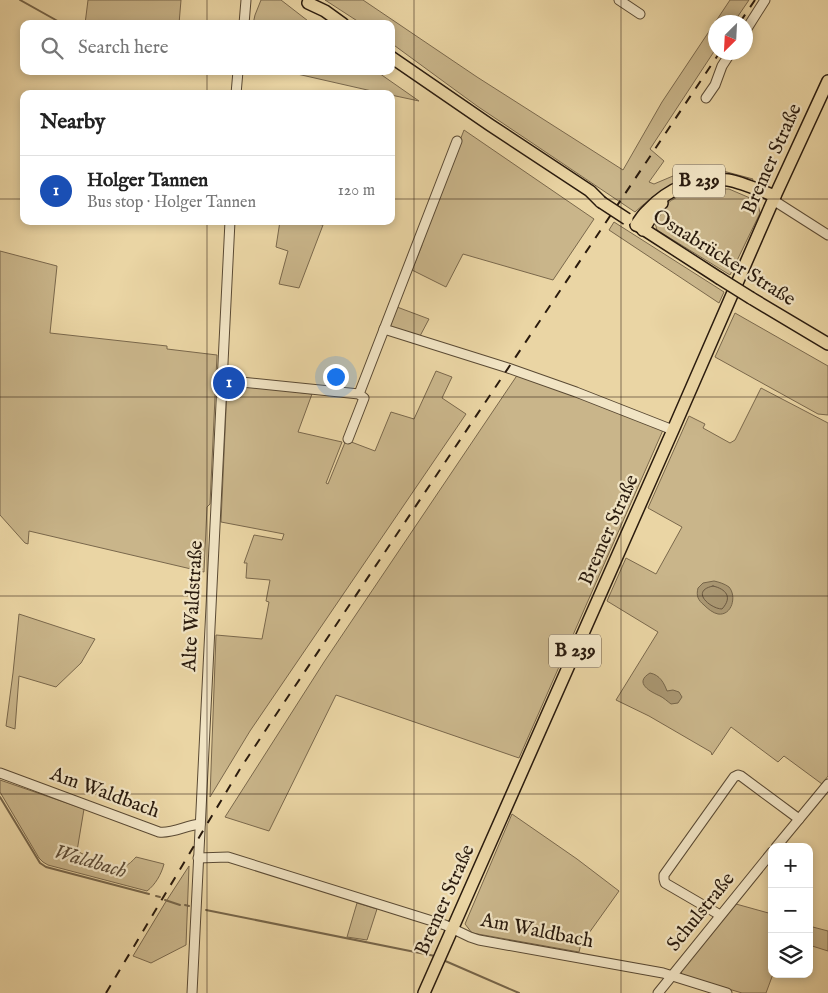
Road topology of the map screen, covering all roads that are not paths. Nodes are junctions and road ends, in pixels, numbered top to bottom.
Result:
1 (246, 0) edge
2 (252, 0) edge
3 (619, 0) edge
4 (765, 0) edge
5 (306, 2) edge
6 (640, 14) dead end
7 (753, 19) edge
8 (245, 20) edge
9 (327, 20) edge
10 (337, 20) edge
11 (395, 60) edge
12 (726, 60) edge
13 (395, 68) edge
14 (238, 75) edge
15 (828, 81) edge
16 (236, 90) edge
17 (706, 98) dead end
18 (457, 141) dead end
19 (773, 200) junction
20 (601, 202) junction
21 (635, 224) junction
22 (230, 225) edge
23 (828, 235) edge
24 (384, 329) junction
25 (828, 344) edge
26 (222, 380) junction
27 (358, 394) junction
28 (673, 430) junction
29 (348, 439) dead end
30 (0, 773) edge
31 (828, 784) edge
32 (800, 818) junction
33 (200, 824) junction
34 (779, 843) edge
35 (768, 857) edge
36 (198, 858) junction
37 (720, 915) junction
38 (453, 929) junction
39 (672, 976) junction
40 (192, 993) edge
41 (424, 993) edge
42 (658, 993) edge
43 (727, 993) edge

1 - 8 street
2 - 8 street
3 - 6 street
4 - 7 street
5 - 9 main road
5 - 10 main road
11 - 20 main road, Osnabrücker Straße
12 - 17 street
13 - 20 main road, Osnabrücker Straße
14 - 16 street
15 - 19 main road, Bremer Straße / B 239
18 - 24 street
19 - 21 main road, B 239
19 - 23 street
19 - 28 main road, Bremer Straße / B 239
20 - 21 main road, Osnabrücker Straße, bridge
21 - 25 main road, Osnabrücker Straße, bridge
22 - 26 street, Alte Waldstraße
24 - 27 street
24 - 28 street
26 - 27 street
26 - 33 street, Alte Waldstraße
27 - 29 street
28 - 38 main road, Bremer Straße / B 239
30 - 33 street, Am Waldbach
31 - 32 street
32 - 34 street
32 - 37 street
33 - 36 street, Alte Waldstraße
35 - 37 street, Schulstraße
36 - 38 street, Am Waldbach
36 - 40 street, Alte Waldstraße
37 - 39 street, Schulstraße
38 - 39 street, Am Waldbach
38 - 41 main road, Bremer Straße / B 239
39 - 42 street, Schulstraße
39 - 43 street, Am Waldbach

